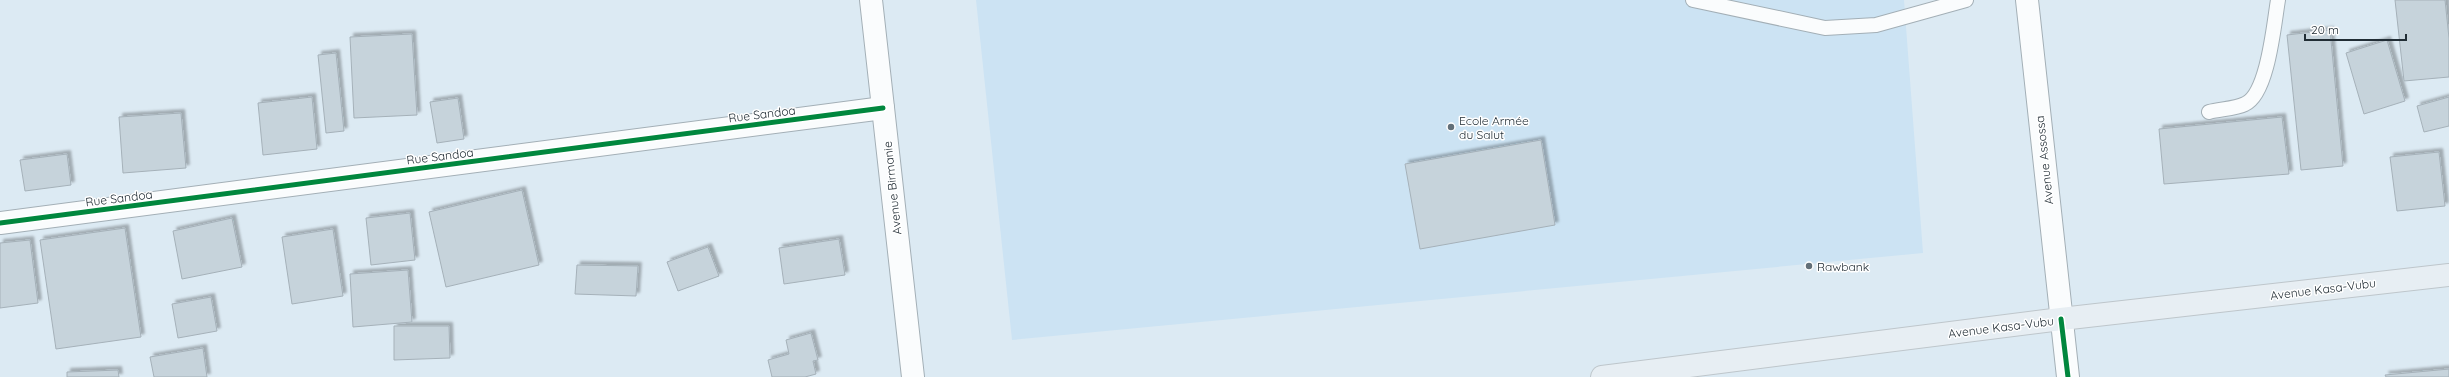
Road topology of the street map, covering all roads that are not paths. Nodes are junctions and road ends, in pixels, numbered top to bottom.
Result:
1 (871, 0) edge
2 (1693, 0) edge
3 (1966, 0) edge
4 (2027, 0) edge
5 (2278, 0) edge
6 (883, 108) junction
7 (2209, 112) dead end
8 (0, 223) edge
9 (2449, 275) edge
10 (2061, 319) junction
11 (913, 377) edge
12 (1602, 377) edge
13 (2068, 377) edge

1 - 6 street, Avenue Birmanie
2 - 3 lane
4 - 10 street, Avenue Assossa
5 - 7 lane
6 - 8 street, Rue Sandoa
6 - 11 street, Avenue Birmanie
9 - 10 main road, Avenue Kasa-Vubu
10 - 12 main road, Avenue Kasa-Vubu
10 - 13 street, Avenue Assossa

